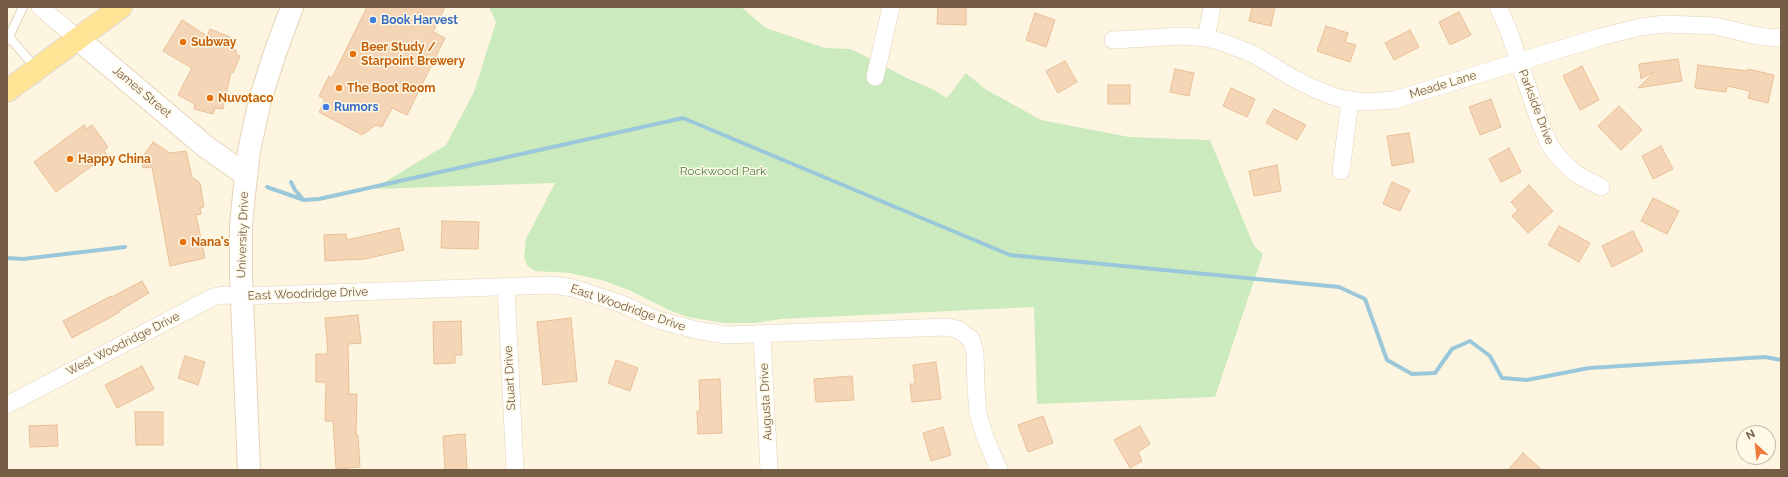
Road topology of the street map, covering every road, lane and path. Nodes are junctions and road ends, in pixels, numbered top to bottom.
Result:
1 (23, 7) edge
2 (40, 7) edge
3 (121, 7) edge
4 (292, 7) edge
5 (891, 7) edge
6 (1212, 7) edge
7 (1498, 7) edge
8 (1781, 37) edge
9 (8, 38) edge
10 (77, 38) junction
11 (1206, 38) junction
12 (1113, 40) dead end
13 (1518, 61) junction
14 (37, 69) junction
15 (875, 77) dead end
16 (7, 91) edge
17 (1350, 101) junction
18 (1341, 171) dead end
19 (246, 175) junction
20 (1601, 187) dead end
21 (506, 286) junction
22 (242, 296) junction
23 (762, 335) junction
24 (7, 405) edge
25 (249, 470) edge
26 (515, 470) edge
27 (770, 470) edge
28 (999, 470) edge

1 - 9 lane
2 - 10 street, James Street
3 - 10 main road
4 - 19 street, University Drive
5 - 15 street
6 - 11 street
7 - 13 street, Parkside Drive
8 - 13 street, Meade Lane
9 - 14 lane
10 - 14 main road
10 - 19 street, James Street
11 - 12 street, Meade Lane
11 - 17 street, Meade Lane
13 - 17 street, Meade Lane
13 - 20 street, Parkside Drive
14 - 16 main road
17 - 18 street
19 - 22 street, University Drive
21 - 22 street, East Woodridge Drive
21 - 23 street, East Woodridge Drive
21 - 26 street, Stuart Drive
22 - 24 street, West Woodridge Drive
22 - 25 street, University Drive
23 - 27 street, Augusta Drive
23 - 28 street, East Woodridge Drive

